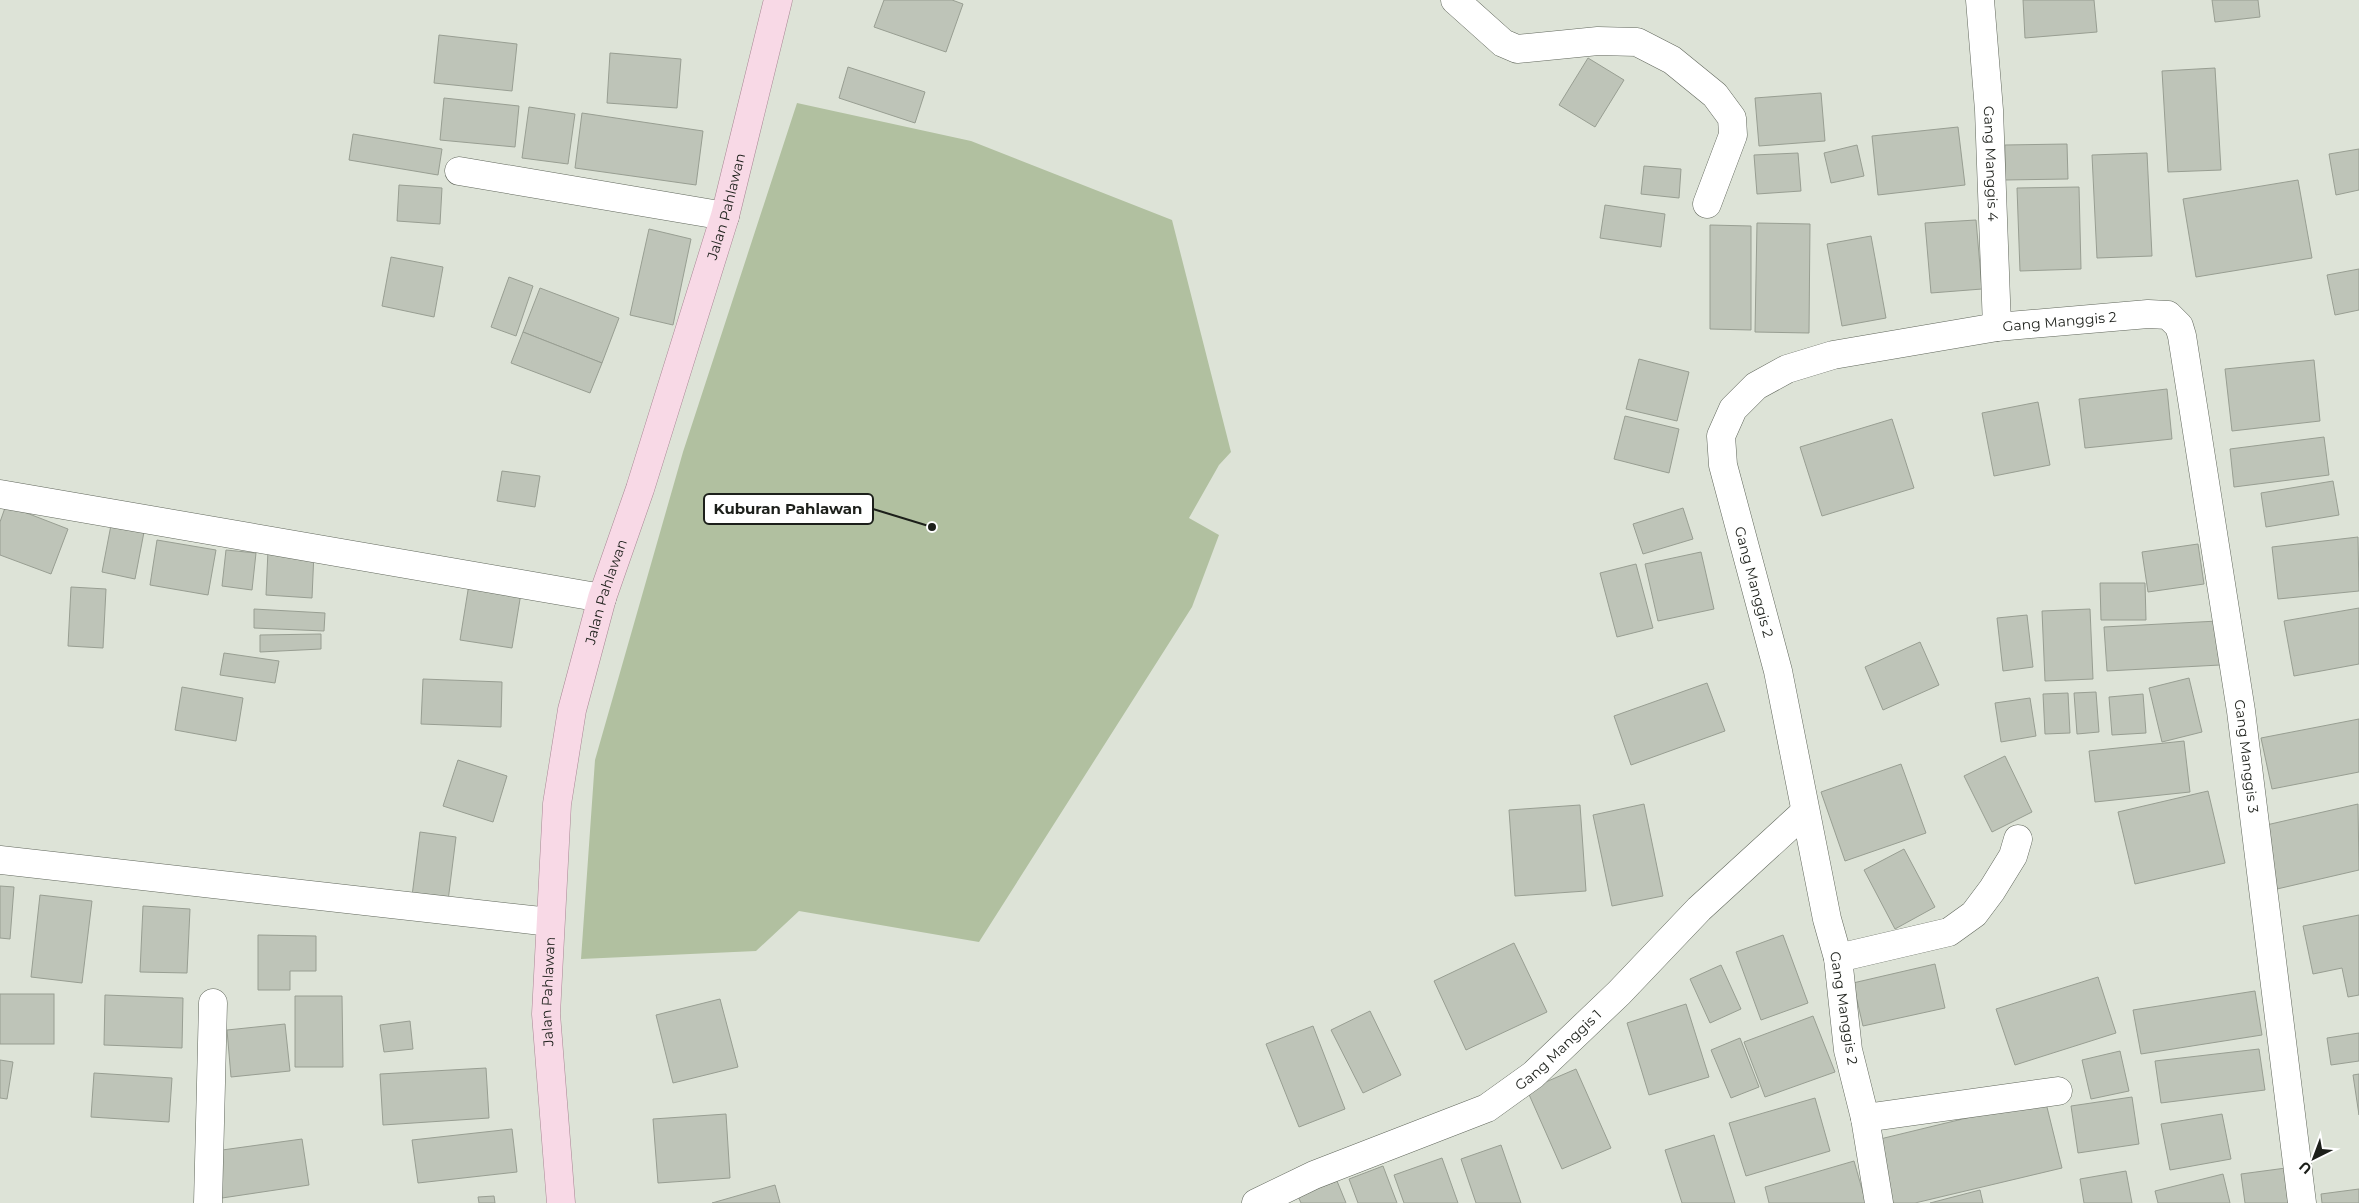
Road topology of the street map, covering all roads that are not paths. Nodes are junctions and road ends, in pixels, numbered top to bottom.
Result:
1 (778, 0) edge
2 (1455, 0) edge
3 (1980, 0) edge
4 (459, 171) dead end
5 (1707, 204) dead end
6 (726, 216) junction
7 (2168, 315) joint
8 (1997, 327) junction
9 (0, 494) edge
10 (602, 598) junction
11 (1806, 812) junction
12 (2018, 839) dead end
13 (0, 860) edge
14 (550, 922) junction
15 (1838, 958) junction
16 (212, 1004) dead end
17 (2058, 1091) dead end
18 (1865, 1118) junction
19 (208, 1203) edge
20 (561, 1203) edge
21 (1256, 1203) edge
22 (1878, 1203) edge
23 (2302, 1203) edge

1 - 6 main road, Jalan Pahlawan
2 - 5 street
3 - 8 street, Gang Manggis 4
4 - 6 street
6 - 10 main road, Jalan Pahlawan
7 - 8 street, Gang Manggis 2
7 - 23 street, Gang Manggis 3
8 - 11 street, Gang Manggis 2
9 - 10 street
10 - 14 main road, Jalan Pahlawan
11 - 15 street, Gang Manggis 2
11 - 21 street, Gang Manggis 1
12 - 15 street
13 - 14 street
14 - 20 main road, Jalan Pahlawan
15 - 18 street, Gang Manggis 2
16 - 19 street
17 - 18 street
18 - 22 street, Gang Manggis 2

